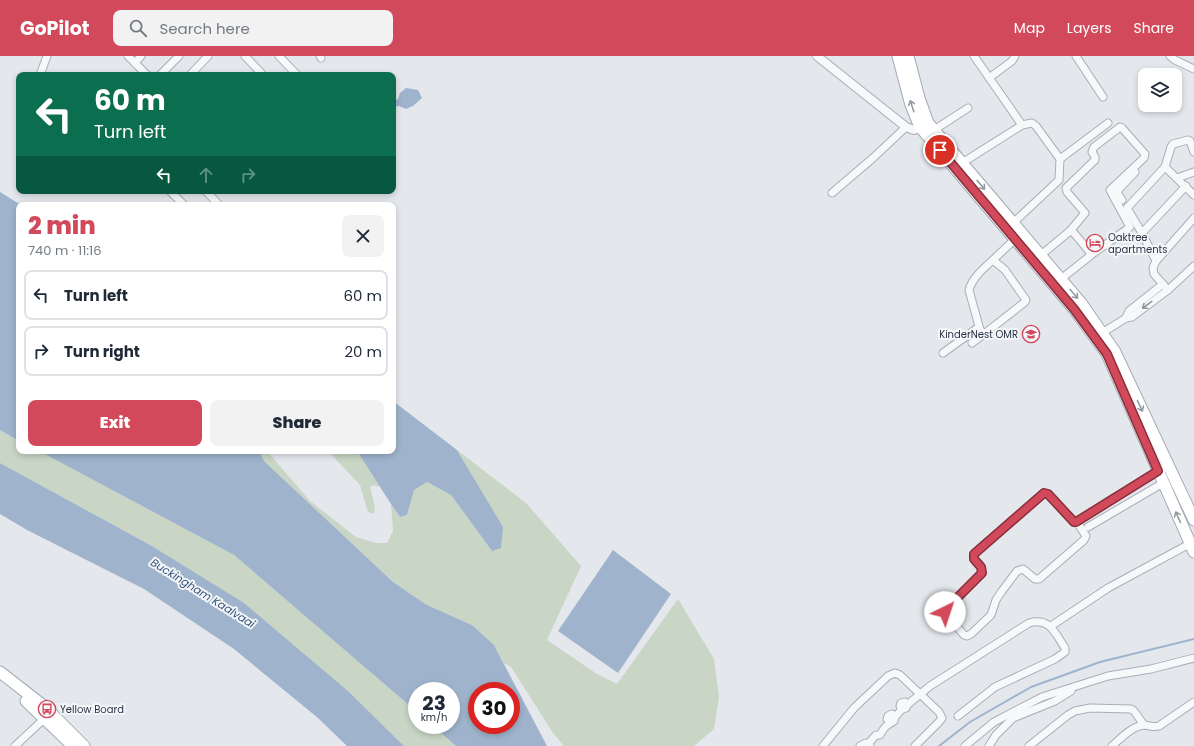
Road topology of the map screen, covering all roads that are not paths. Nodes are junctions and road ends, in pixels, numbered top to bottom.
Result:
1 (47, 56) edge
2 (128, 56) edge
3 (141, 56) edge
4 (179, 56) edge
5 (208, 56) edge
6 (245, 56) edge
7 (279, 56) edge
8 (817, 56) edge
9 (898, 56) edge
10 (908, 56) edge
11 (974, 56) edge
12 (1015, 56) edge
13 (1076, 56) edge
14 (1170, 56) edge
15 (135, 63) junction
16 (1194, 69) edge
17 (41, 72) edge
18 (144, 72) edge
19 (163, 72) edge
20 (193, 72) edge
21 (260, 72) edge
22 (295, 72) edge
23 (989, 78) junction
24 (1103, 96) dead end
25 (968, 108) dead end
26 (1108, 123) dead end
27 (1022, 125) junction
28 (928, 126) junction
29 (906, 128) junction
30 (1194, 152) edge
31 (1060, 159) junction
32 (1146, 160) dead end
33 (962, 163) junction
34 (1165, 167) junction
35 (1194, 172) edge
36 (1177, 178) junction
37 (1186, 186) junction
38 (832, 193) dead end
39 (173, 194) edge
40 (209, 194) edge
41 (1194, 195) edge
42 (181, 202) edge
43 (216, 202) edge
44 (1127, 208) junction
45 (1194, 218) edge
46 (1014, 223) junction
47 (1070, 231) junction
48 (1142, 233) junction
49 (1015, 239) junction
50 (1041, 255) junction
51 (1091, 255) junction
52 (994, 260) junction
53 (1156, 261) junction
54 (1194, 266) edge
55 (1061, 279) junction
56 (1166, 287) junction
57 (979, 327) junction
58 (984, 334) junction
59 (1102, 334) junction
60 (972, 343) dead end
61 (943, 353) dead end
62 (1169, 467) junction
63 (1158, 471) junction
64 (1163, 483) junction
65 (1194, 520) edge
66 (1077, 522) junction
67 (1088, 527) dead end
68 (1193, 546) edge
69 (1051, 626) junction
70 (1194, 658) edge
71 (0, 672) edge
72 (0, 679) edge
73 (1078, 686) junction
74 (918, 693) junction
75 (1194, 702) edge
76 (958, 716) dead end
77 (44, 719) junction
78 (1144, 725) junction
79 (866, 745) edge
80 (15, 746) edge
81 (73, 746) edge
82 (84, 746) edge
83 (823, 746) edge
84 (915, 746) edge
85 (965, 746) edge
86 (989, 746) edge
87 (1030, 746) edge
88 (1112, 746) edge

1 - 17 street
2 - 15 street
3 - 15 street
4 - 19 street
5 - 20 street
6 - 21 street
7 - 22 street
8 - 29 street
28 -> 9 main road
10 - 28 main road
11 - 23 street
12 - 23 street
13 - 24 street
14 - 16 street
15 - 18 street
23 - 27 street
25 - 28 street
26 - 31 street
27 - 31 street
27 - 33 street
28 - 29 street
28 - 33 main road
28 - 49 main road
29 - 38 street
30 - 34 street
31 - 46 street
32 - 44 street
33 -> 46 main road
34 - 36 street
34 - 44 street
35 - 36 street
36 - 37 street
37 - 41 street
37 - 48 street
39 - 42 street
40 - 43 street
44 - 48 street
45 - 53 street
46 - 50 main road
47 - 50 street
47 - 51 street
47 - 51 street
48 - 53 street
49 - 52 street
49 - 63 main road
50 - 55 main road
51 - 55 street
52 - 57 street
52 - 58 street
53 - 56 street
54 - 56 street
55 -> 59 main road
56 - 59 street
57 - 58 street
57 - 61 street
58 - 60 street
59 -> 62 main road
62 - 63 street
62 - 65 main road
63 - 64 main road
63 - 66 street
64 - 67 street
68 -> 64 main road
66 - 66 street
68 - 69 street
69 - 74 street
69 - 76 street
70 - 73 street
71 - 82 main road
72 - 77 main road
73 - 85 street
73 - 86 street
74 - 79 street
74 - 83 street
74 - 84 street
75 - 78 street
77 - 80 street
77 - 81 main road
78 - 87 street
78 - 88 street

